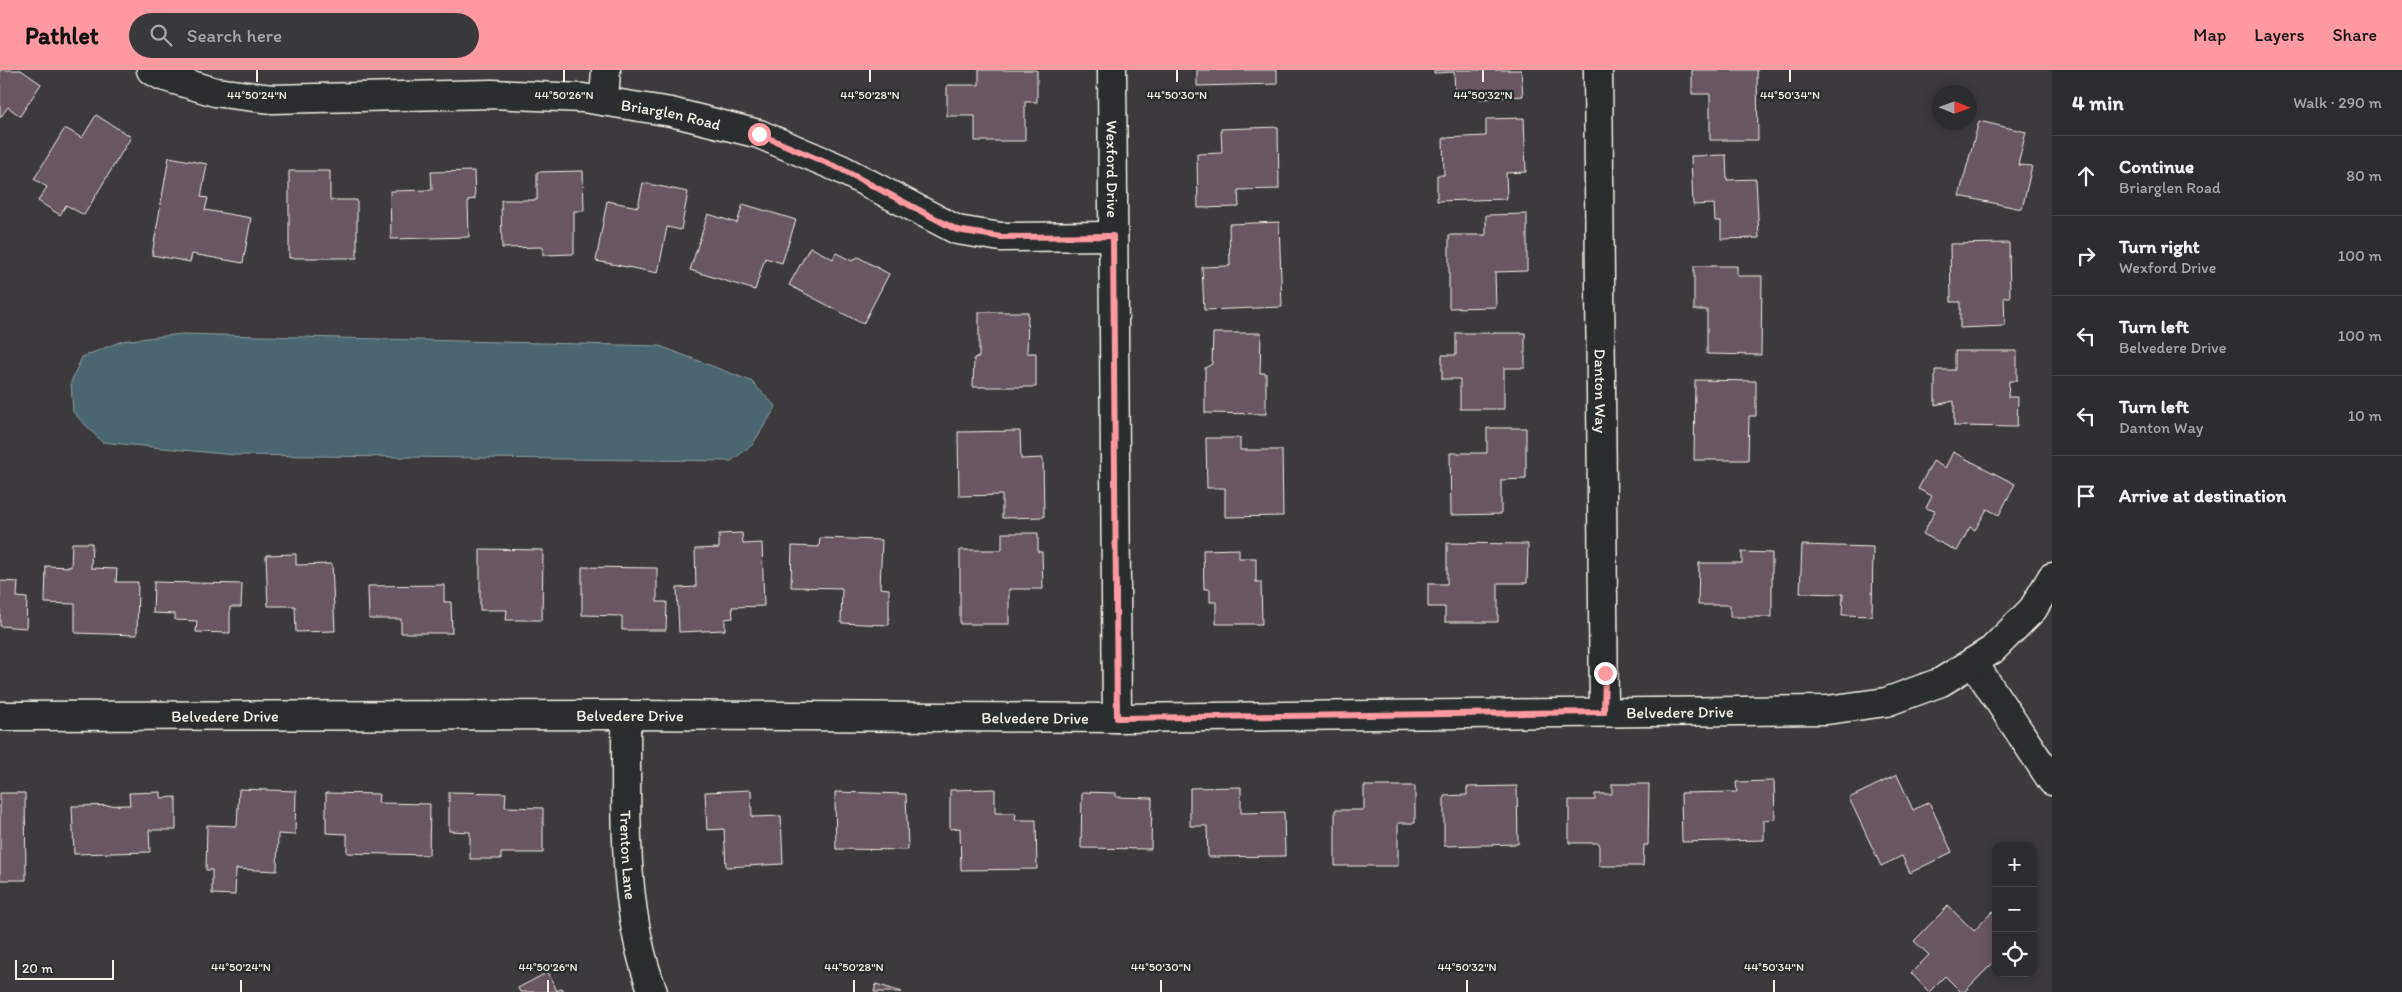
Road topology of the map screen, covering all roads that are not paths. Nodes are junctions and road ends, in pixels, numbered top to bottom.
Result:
1 (151, 70) edge
2 (606, 70) edge
3 (1112, 70) edge
4 (1598, 70) edge
5 (604, 101) junction
6 (1113, 236) junction
7 (2052, 577) edge
8 (1973, 662) junction
9 (1604, 712) junction
10 (626, 715) junction
11 (0, 716) edge
12 (1117, 718) junction
13 (2052, 781) edge
14 (653, 992) edge

1 - 5 street, Briarglen Road
2 - 5 street
3 - 6 street, Wexford Drive
4 - 9 street, Danton Way
5 - 6 street, Briarglen Road
6 - 12 street, Wexford Drive
7 - 8 street, Belvedere Drive
8 - 9 street, Belvedere Drive
8 - 13 street
9 - 12 street, Belvedere Drive
10 - 11 street, Belvedere Drive
10 - 12 street, Belvedere Drive
10 - 14 street, Trenton Lane

